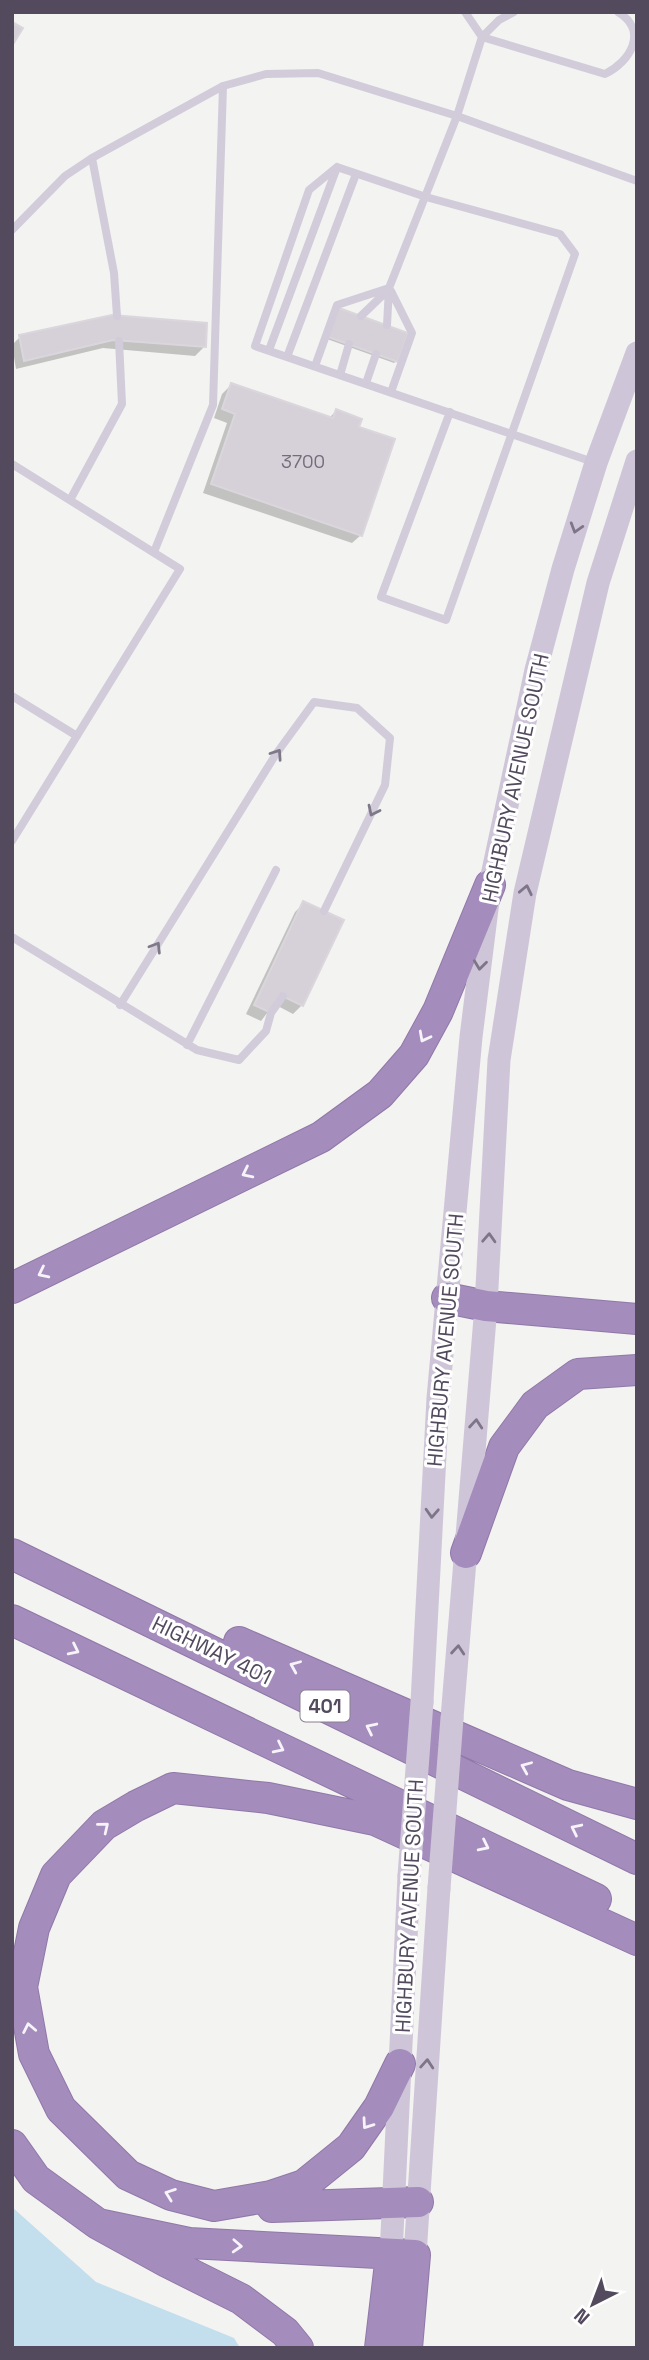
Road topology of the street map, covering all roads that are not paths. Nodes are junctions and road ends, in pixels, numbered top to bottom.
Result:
1 (465, 12) edge
2 (514, 12) edge
3 (618, 12) edge
4 (482, 37) junction
5 (223, 86) junction
6 (457, 116) junction
7 (92, 158) junction
8 (337, 167) junction
9 (356, 174) junction
10 (637, 181) edge
11 (426, 197) junction
12 (12, 230) edge
13 (389, 288) junction
14 (117, 316) dead end
15 (361, 316) dead end
16 (387, 325) dead end
17 (119, 341) dead end
18 (349, 344) dead end
19 (269, 350) junction
20 (637, 353) edge
21 (376, 354) dead end
22 (287, 357) junction
23 (315, 366) junction
24 (340, 375) junction
25 (366, 383) junction
26 (391, 392) junction
27 (450, 412) junction
28 (511, 432) junction
29 (637, 461) edge
30 (596, 463) junction
31 (12, 464) edge
32 (70, 500) junction
33 (153, 552) junction
34 (12, 696) edge
35 (77, 736) junction
36 (12, 841) edge
37 (276, 870) dead end
38 (490, 885) junction
39 (324, 911) dead end
40 (12, 937) edge
41 (283, 996) dead end
42 (120, 1005) junction
43 (187, 1045) junction
44 (12, 1288) edge
45 (447, 1298) junction
46 (485, 1306) junction
47 (637, 1319) edge
48 (637, 1370) edge
49 (466, 1553) junction
50 (12, 1554) edge
51 (40, 1567) junction
52 (12, 1620) edge
53 (637, 1804) edge
54 (637, 1859) edge
55 (637, 1919) edge
56 (637, 1940) edge
57 (400, 2064) junction
58 (12, 2145) edge
59 (406, 2202) junction
60 (214, 2206) junction
61 (98, 2224) junction
62 (403, 2255) junction
63 (298, 2348) edge
64 (380, 2348) edge
65 (407, 2348) edge

1 - 4 lane
2 - 4 lane
3 - 4 lane
4 - 6 lane
5 - 6 lane
5 - 7 lane
5 - 33 lane
6 - 10 lane
6 - 11 lane
7 - 12 lane
7 - 14 lane
8 - 9 lane
8 - 19 lane
8 - 19 lane
9 - 11 lane
9 - 22 lane
11 - 13 lane
11 - 28 lane
13 - 15 lane
13 - 16 lane
13 - 23 lane
13 - 26 lane
17 - 32 lane
18 - 24 lane
19 - 22 lane
20 - 30 main road, HIGHBURY AVENUE SOUTH
21 - 25 lane
22 - 23 lane
23 - 24 lane
24 - 25 lane
25 - 26 lane
26 - 27 lane
27 - 28 lane
27 - 28 lane
28 - 30 lane
46 -> 29 main road, HIGHBURY AVENUE SOUTH
30 -> 38 main road, HIGHBURY AVENUE SOUTH
31 - 32 lane
32 - 33 lane
33 - 35 lane
34 - 35 lane
35 - 36 lane
37 - 43 lane
38 -> 44 highway
38 -> 45 main road, HIGHBURY AVENUE SOUTH
42 -> 39 lane
40 - 42 lane
41 - 43 lane
42 - 43 lane
45 - 46 highway
45 -> 57 main road, HIGHBURY AVENUE SOUTH, bridge
46 - 47 highway
49 -> 46 main road, HIGHBURY AVENUE SOUTH
48 - 49 highway
59 -> 49 main road, HIGHBURY AVENUE SOUTH, bridge
50 - 51 highway, HIGHWAY 401 / 401
53 -> 51 highway
54 -> 51 highway, HIGHWAY 401 / 401
52 -> 55 highway
60 -> 56 highway
57 - 59 main road, HIGHBURY AVENUE SOUTH
57 -> 60 highway
58 - 61 highway
59 - 60 highway
59 - 62 main road, HIGHBURY AVENUE SOUTH
61 -> 62 highway
61 - 63 highway
62 - 64 highway, HIGHBURY AVENUE SOUTH
62 - 65 highway, HIGHBURY AVENUE SOUTH

